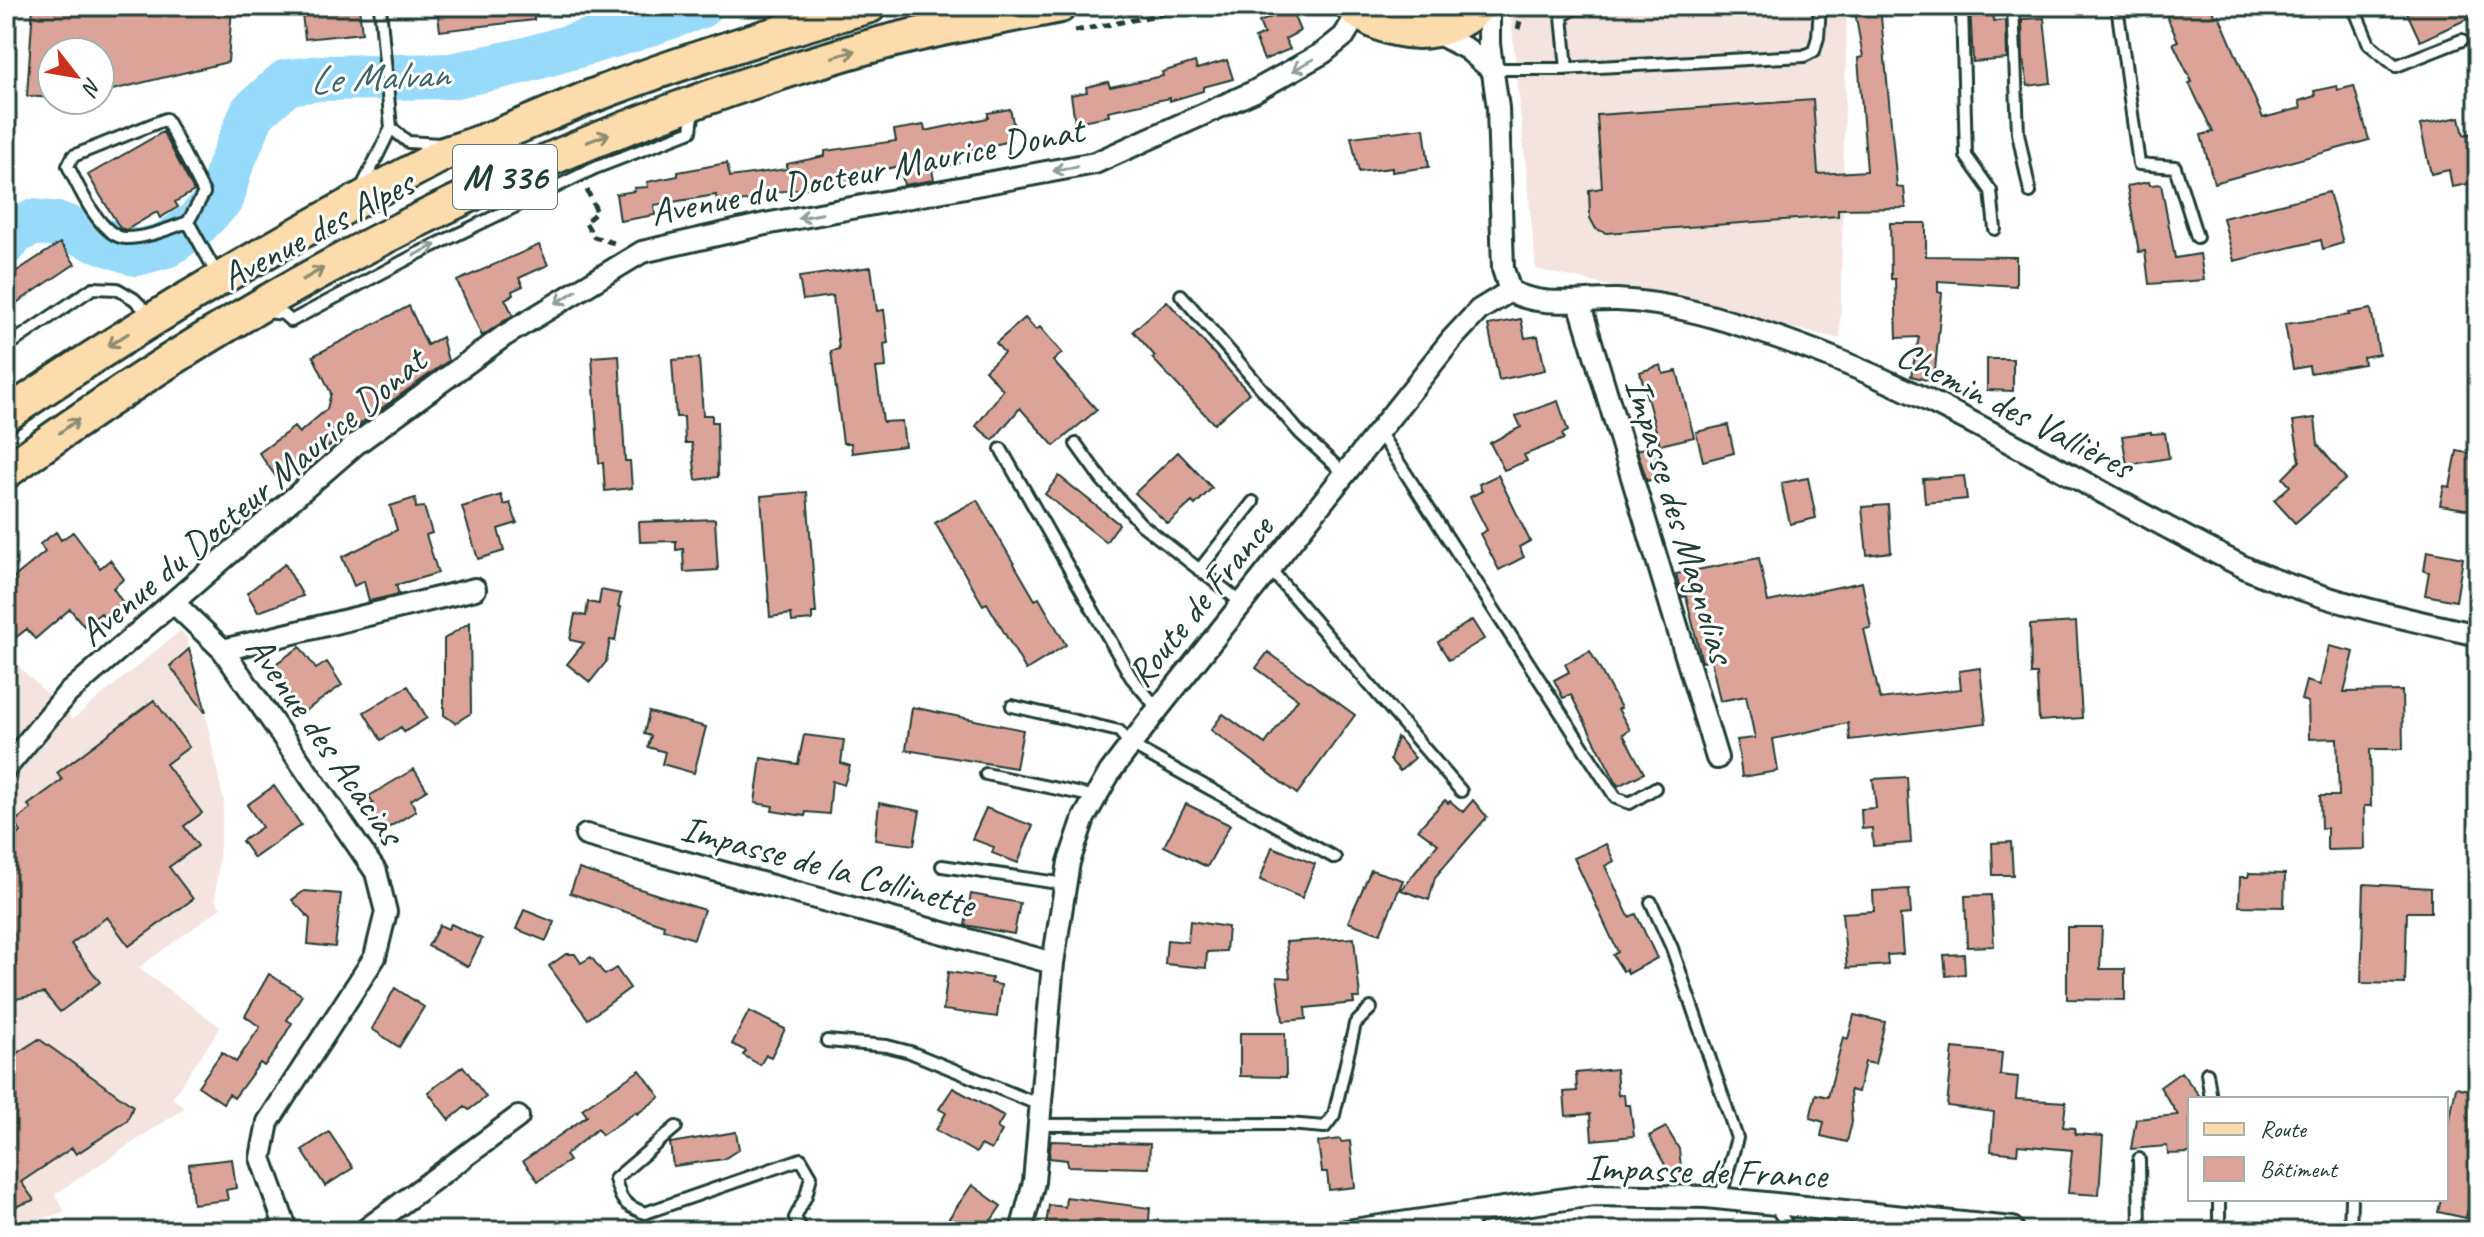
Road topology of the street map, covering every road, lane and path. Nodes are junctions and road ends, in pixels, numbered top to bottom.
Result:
1 (380, 6) edge
2 (870, 6) edge
3 (1206, 6) edge
4 (1479, 6) edge
5 (1489, 6) edge
6 (1524, 6) edge
7 (1603, 6) edge
8 (1820, 6) edge
9 (1962, 6) edge
10 (2013, 6) edge
11 (2117, 6) edge
12 (2353, 6) edge
13 (1355, 9) edge
14 (1060, 20) edge
15 (1518, 29) dead end
16 (1433, 31) junction
17 (2462, 40) dead end
18 (1491, 69) junction
19 (1567, 69) junction
20 (694, 102) junction
21 (391, 128) junction
22 (476, 144) junction
23 (580, 175) junction
24 (2030, 192) dead end
25 (354, 201) junction
26 (188, 222) junction
27 (1995, 229) dead end
28 (2197, 237) dead end
29 (642, 252) junction
30 (219, 277) junction
31 (1510, 291) junction
32 (1181, 295) dead end
33 (1579, 302) junction
34 (251, 310) junction
35 (152, 318) junction
36 (6, 347) edge
37 (6, 415) edge
38 (1379, 432) junction
39 (1076, 444) dead end
40 (1001, 449) dead end
41 (6, 472) edge
42 (1345, 474) junction
43 (1253, 502) dead end
44 (1270, 569) junction
45 (1199, 570) junction
46 (475, 589) dead end
47 (174, 603) junction
48 (1242, 603) junction
49 (2478, 635) edge
50 (223, 650) junction
51 (1012, 706) dead end
52 (1158, 709) junction
53 (1131, 745) junction
54 (1717, 758) dead end
55 (6, 768) edge
56 (986, 774) dead end
57 (1655, 788) dead end
58 (1461, 791) dead end
59 (1096, 797) junction
60 (586, 835) dead end
61 (1335, 858) dead end
62 (942, 866) dead end
63 (1065, 884) junction
64 (1651, 902) dead end
65 (1053, 963) junction
66 (1371, 1008) dead end
67 (827, 1041) dead end
68 (2207, 1073) dead end
69 (2211, 1097) edge
70 (1042, 1101) junction
71 (518, 1117) dead end
72 (1040, 1125) junction
73 (676, 1127) dead end
74 (2139, 1159) dead end
75 (1720, 1199) junction
76 (2219, 1201) edge
77 (2351, 1201) edge
78 (1774, 1204) junction
79 (1471, 1222) edge
80 (1978, 1228) edge
81 (287, 1231) edge
82 (364, 1231) edge
83 (803, 1231) edge
84 (1021, 1231) edge
85 (1346, 1231) edge
86 (1791, 1231) edge
87 (2014, 1231) edge
88 (2140, 1231) edge
89 (2219, 1231) edge
90 (2350, 1231) edge

1 - 21 lane
2 - 22 main road, Avenue des Alpes / M 336
3 - 14 path
4 - 16 main road
5 - 18 street
6 - 15 path
7 - 19 lane
8 - 19 lane
9 - 27 lane
10 - 24 lane
11 - 28 lane
12 - 17 lane
13 - 16 main road
13 -> 29 street, Avenue du Docteur Maurice Donat
20 -> 14 main road, Avenue des Alpes / M 336
16 - 18 street
18 - 19 lane
18 - 31 street
20 - 23 lane
34 -> 20 main road, Avenue des Alpes / M 336
21 - 22 lane
21 - 25 lane
22 - 25 main road, Avenue des Alpes / M 336
23 - 29 path
34 -> 23 lane
25 - 30 main road, Avenue des Alpes / M 336
26 - 26 lane
26 - 30 lane
29 -> 47 street, Avenue du Docteur Maurice Donat
30 - 35 main road, Avenue des Alpes / M 336
31 - 33 street, Chemin des Vallières
31 - 38 street, Route de France
32 - 42 lane
33 - 49 street, Chemin des Vallières
33 - 54 street, Impasse des Magnolias
41 -> 34 main road, Avenue des Alpes / M 336
35 - 36 lane
35 -> 37 main road, Avenue des Alpes / M 336
38 - 42 street, Route de France
38 - 57 lane
39 - 45 lane
40 - 52 lane
42 - 44 street, Route de France
43 - 45 lane
44 - 48 street, Route de France
44 - 58 lane
45 - 48 lane
46 - 50 street
47 - 50 street, Avenue des Acacias
47 - 55 street, Avenue du Docteur Maurice Donat
48 - 52 street, Route de France
50 - 81 street, Avenue des Acacias
51 - 53 lane
52 - 53 street, Route de France
53 - 59 street, Route de France
53 - 61 lane
56 - 59 lane
59 - 63 street, Route de France
60 - 65 street, Impasse de la Collinette
62 - 63 lane
63 - 65 street, Route de France
64 - 75 lane
65 - 70 street, Route de France
66 - 72 lane
67 - 70 lane
68 - 69 lane
70 - 72 street, Route de France
71 - 82 street
72 - 84 street, Route de France
73 - 83 lane
74 - 88 lane
75 - 78 street, Impasse de France
75 - 79 street, Impasse de France
76 - 89 lane
77 - 90 lane
78 - 80 street, Impasse de France
78 - 86 lane
79 - 85 street, Impasse de France
80 - 87 street, Impasse de France

